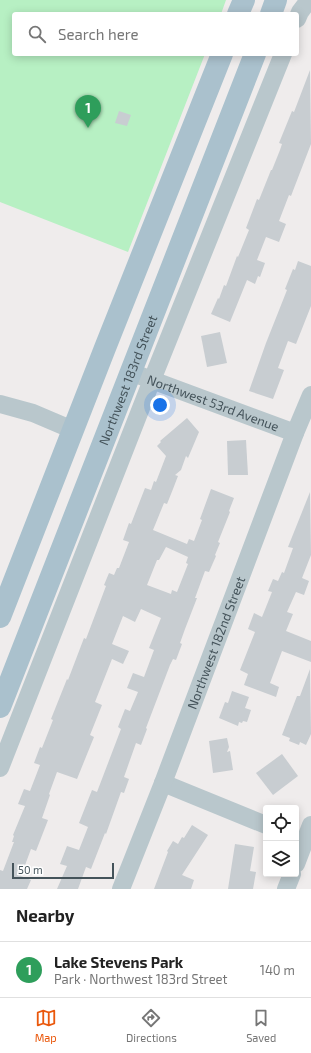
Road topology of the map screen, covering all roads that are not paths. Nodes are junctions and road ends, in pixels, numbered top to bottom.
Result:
1 (244, 0) edge
2 (276, 0) edge
3 (309, 0) edge
4 (239, 12) edge
5 (272, 12) edge
6 (299, 14) edge
7 (221, 56) edge
8 (254, 56) edge
9 (282, 56) edge
10 (131, 372) junction
11 (152, 380) junction
12 (311, 395) edge
13 (0, 404) edge
14 (73, 430) junction
15 (296, 433) junction
16 (17, 574) junction
17 (0, 617) edge
18 (25, 643) junction
19 (0, 707) edge
20 (0, 768) edge
21 (163, 784) junction
22 (263, 824) edge
23 (306, 837) edge
24 (299, 856) edge
25 (291, 877) edge
26 (121, 889) edge
27 (286, 889) edge

1 - 4 main road
2 - 5 main road
3 - 6 street
7 - 14 main road
8 - 10 main road, Northwest 183rd Street
9 - 11 street
10 - 11 street, Northwest 53rd Avenue
10 - 18 main road, Northwest 183rd Street
11 - 15 street, Northwest 53rd Avenue
11 - 20 street
12 - 15 street, Northwest 182nd Street
13 - 14 street
14 - 16 main road
15 - 21 street, Northwest 182nd Street
16 - 17 main road
16 - 18 main road
18 - 19 main road, Northwest 183rd Street
21 - 22 street
21 - 26 street, Northwest 182nd Street
23 - 24 street
25 - 27 street

